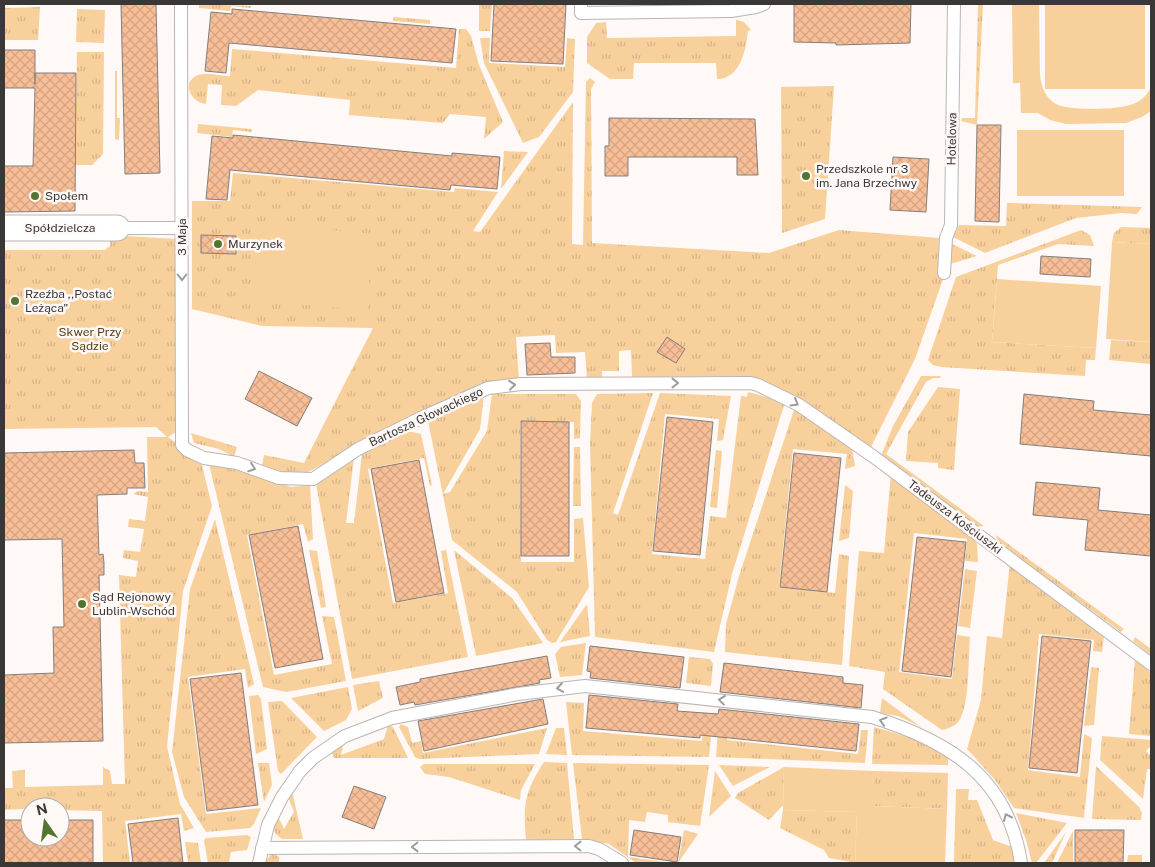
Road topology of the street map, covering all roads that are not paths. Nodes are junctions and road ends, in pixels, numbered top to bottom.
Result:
1 (181, 4) edge
2 (764, 4) edge
3 (954, 4) edge
4 (581, 8) edge
5 (4, 228) edge
6 (117, 228) joint
7 (181, 228) junction
8 (944, 273) dead end
9 (751, 383) joint
10 (204, 458) joint
11 (1151, 664) edge
12 (262, 848) junction
13 (259, 863) edge
14 (622, 863) edge
15 (1021, 863) edge

1 - 7 lane, 3 Maja
2 - 4 lane
3 - 8 lane, Hotelowa
5 - 6 street, Spółdzielcza
6 - 7 lane
7 -> 10 lane, 3 Maja
10 -> 9 lane, Bartosza Głowackiego
9 -> 11 lane, Tadeusza Kościuszki
12 - 13 lane
14 -> 12 lane
15 -> 12 lane

